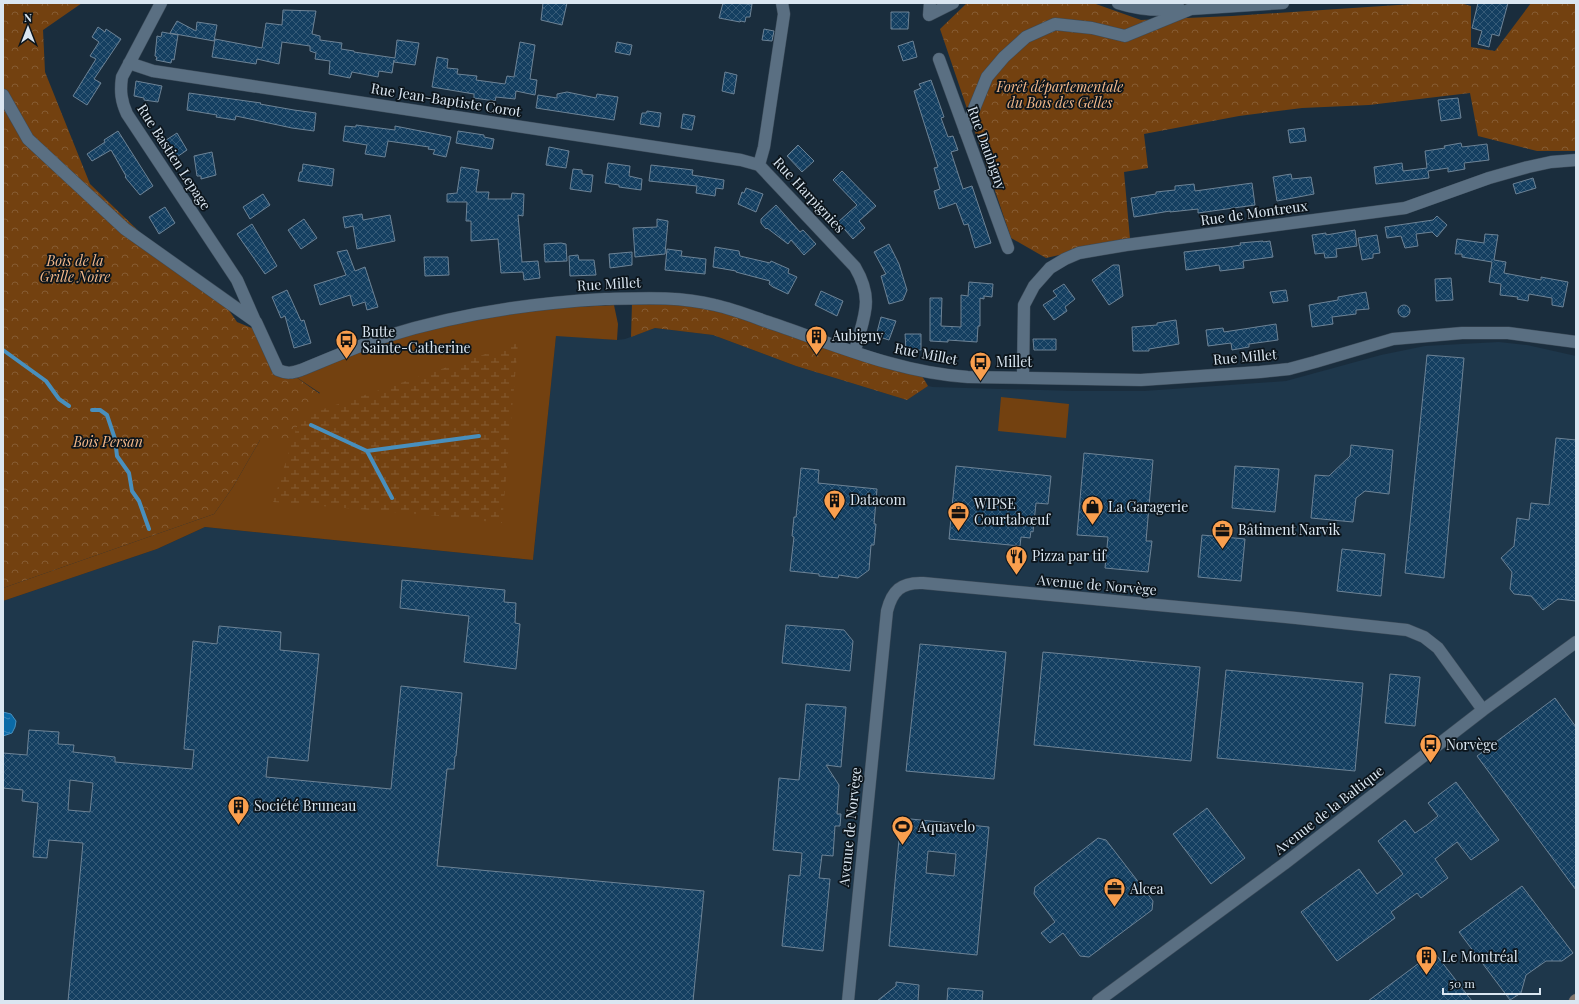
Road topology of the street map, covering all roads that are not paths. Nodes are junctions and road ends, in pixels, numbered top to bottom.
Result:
1 (161, 3) edge
2 (782, 3) edge
3 (930, 3) edge
4 (953, 3) edge
5 (1118, 3) edge
6 (1283, 3) edge
7 (1191, 9) junction
8 (939, 59) dead end
9 (129, 63) junction
10 (3, 96) edge
11 (965, 131) junction
12 (1576, 160) edge
13 (759, 165) junction
14 (1008, 248) dead end
15 (256, 322) junction
16 (1576, 342) edge
17 (855, 351) junction
18 (285, 373) joint
19 (1023, 377) junction
20 (1576, 642) edge
21 (1483, 710) junction
22 (848, 1001) edge
23 (1098, 1001) edge

1 - 9 street, Rue Bastien Lepage
2 - 13 street, Rue Harpignies
3 - 4 street
5 - 7 street
6 - 7 street
7 - 11 street
8 - 11 street, Rue Daubigny
9 - 13 street, Rue Jean-Baptiste Corot
9 - 15 street, Rue Bastien Lepage
10 - 15 street
11 - 14 street, Rue Daubigny
12 - 19 street, Rue de Montreux
13 - 17 street, Rue Harpignies
15 - 18 street, Rue Bastien Lepage
16 - 19 street, Rue Millet
17 - 18 street, Rue Millet
17 - 19 street, Rue Millet
20 - 21 street, Avenue de la Baltique
21 - 22 street, Avenue de Norvège
21 - 23 street, Avenue de la Baltique

